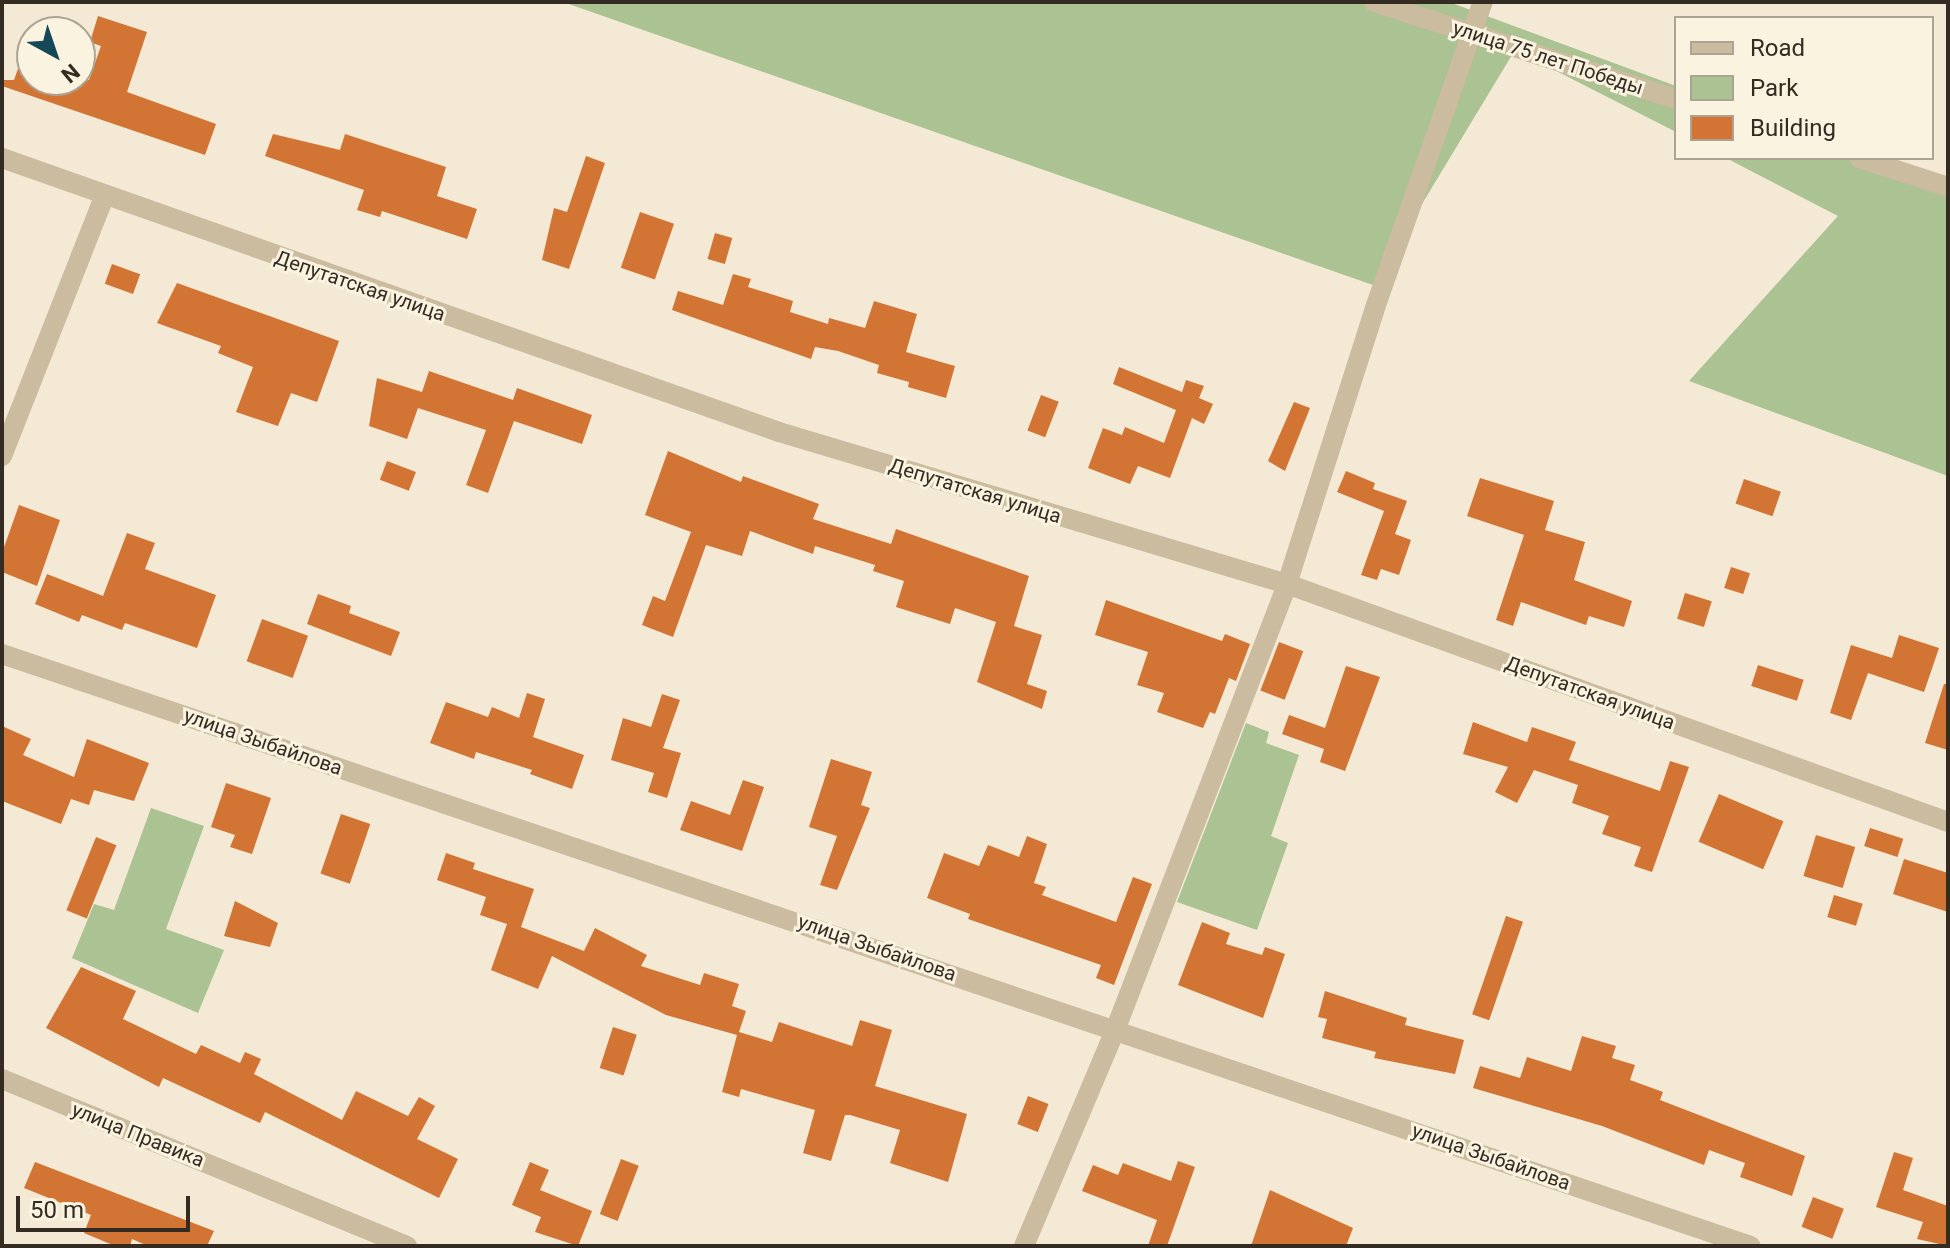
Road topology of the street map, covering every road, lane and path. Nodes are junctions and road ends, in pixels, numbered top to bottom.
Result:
1 (1374, 2) edge
2 (1483, 2) edge
3 (1472, 34) junction
4 (1674, 98) edge
5 (2, 158) edge
6 (1865, 160) edge
7 (1948, 187) edge
8 (104, 197) junction
9 (2, 456) edge
10 (1287, 584) junction
11 (2, 654) edge
12 (1948, 822) edge
13 (1116, 1028) junction
14 (2, 1079) edge
15 (407, 1246) edge
16 (1024, 1246) edge
17 (1751, 1246) edge

1 - 3 street, улица 75 лет Победы
2 - 3 street
3 - 4 street, улица 75 лет Победы
3 - 10 street
5 - 8 street, Депутатская улица
6 - 7 street
8 - 9 street
8 - 10 street, Депутатская улица
10 - 12 street, Депутатская улица
10 - 13 street
11 - 13 street, улица Зыбайлова
13 - 16 street
13 - 17 street, улица Зыбайлова
14 - 15 street, улица Правика

